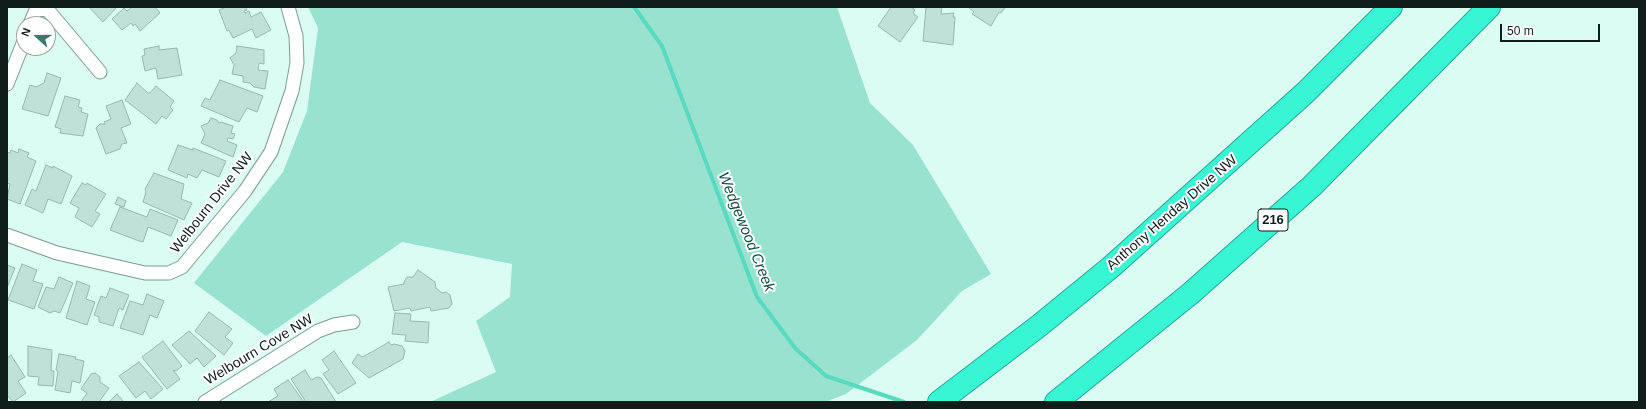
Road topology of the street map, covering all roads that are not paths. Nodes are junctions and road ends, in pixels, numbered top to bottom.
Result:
1 (288, 7) edge
2 (1391, 7) edge
3 (1489, 7) edge
4 (1496, 7) edge
5 (33, 16) edge
6 (53, 16) edge
7 (56, 20) edge
8 (1456, 42) junction
9 (18, 56) edge
10 (100, 72) dead end
11 (7, 84) edge
12 (7, 235) edge
13 (353, 322) dead end
14 (205, 402) edge
15 (939, 402) edge
16 (1056, 402) edge

1 - 12 street, Welbourn Drive NW
2 - 15 highway, Anthony Henday Drive NW
3 - 8 highway, 216
4 - 8 highway
5 - 6 street
7 - 10 street
8 - 16 highway, 216
9 - 11 street
13 - 14 street, Welbourn Cove NW

